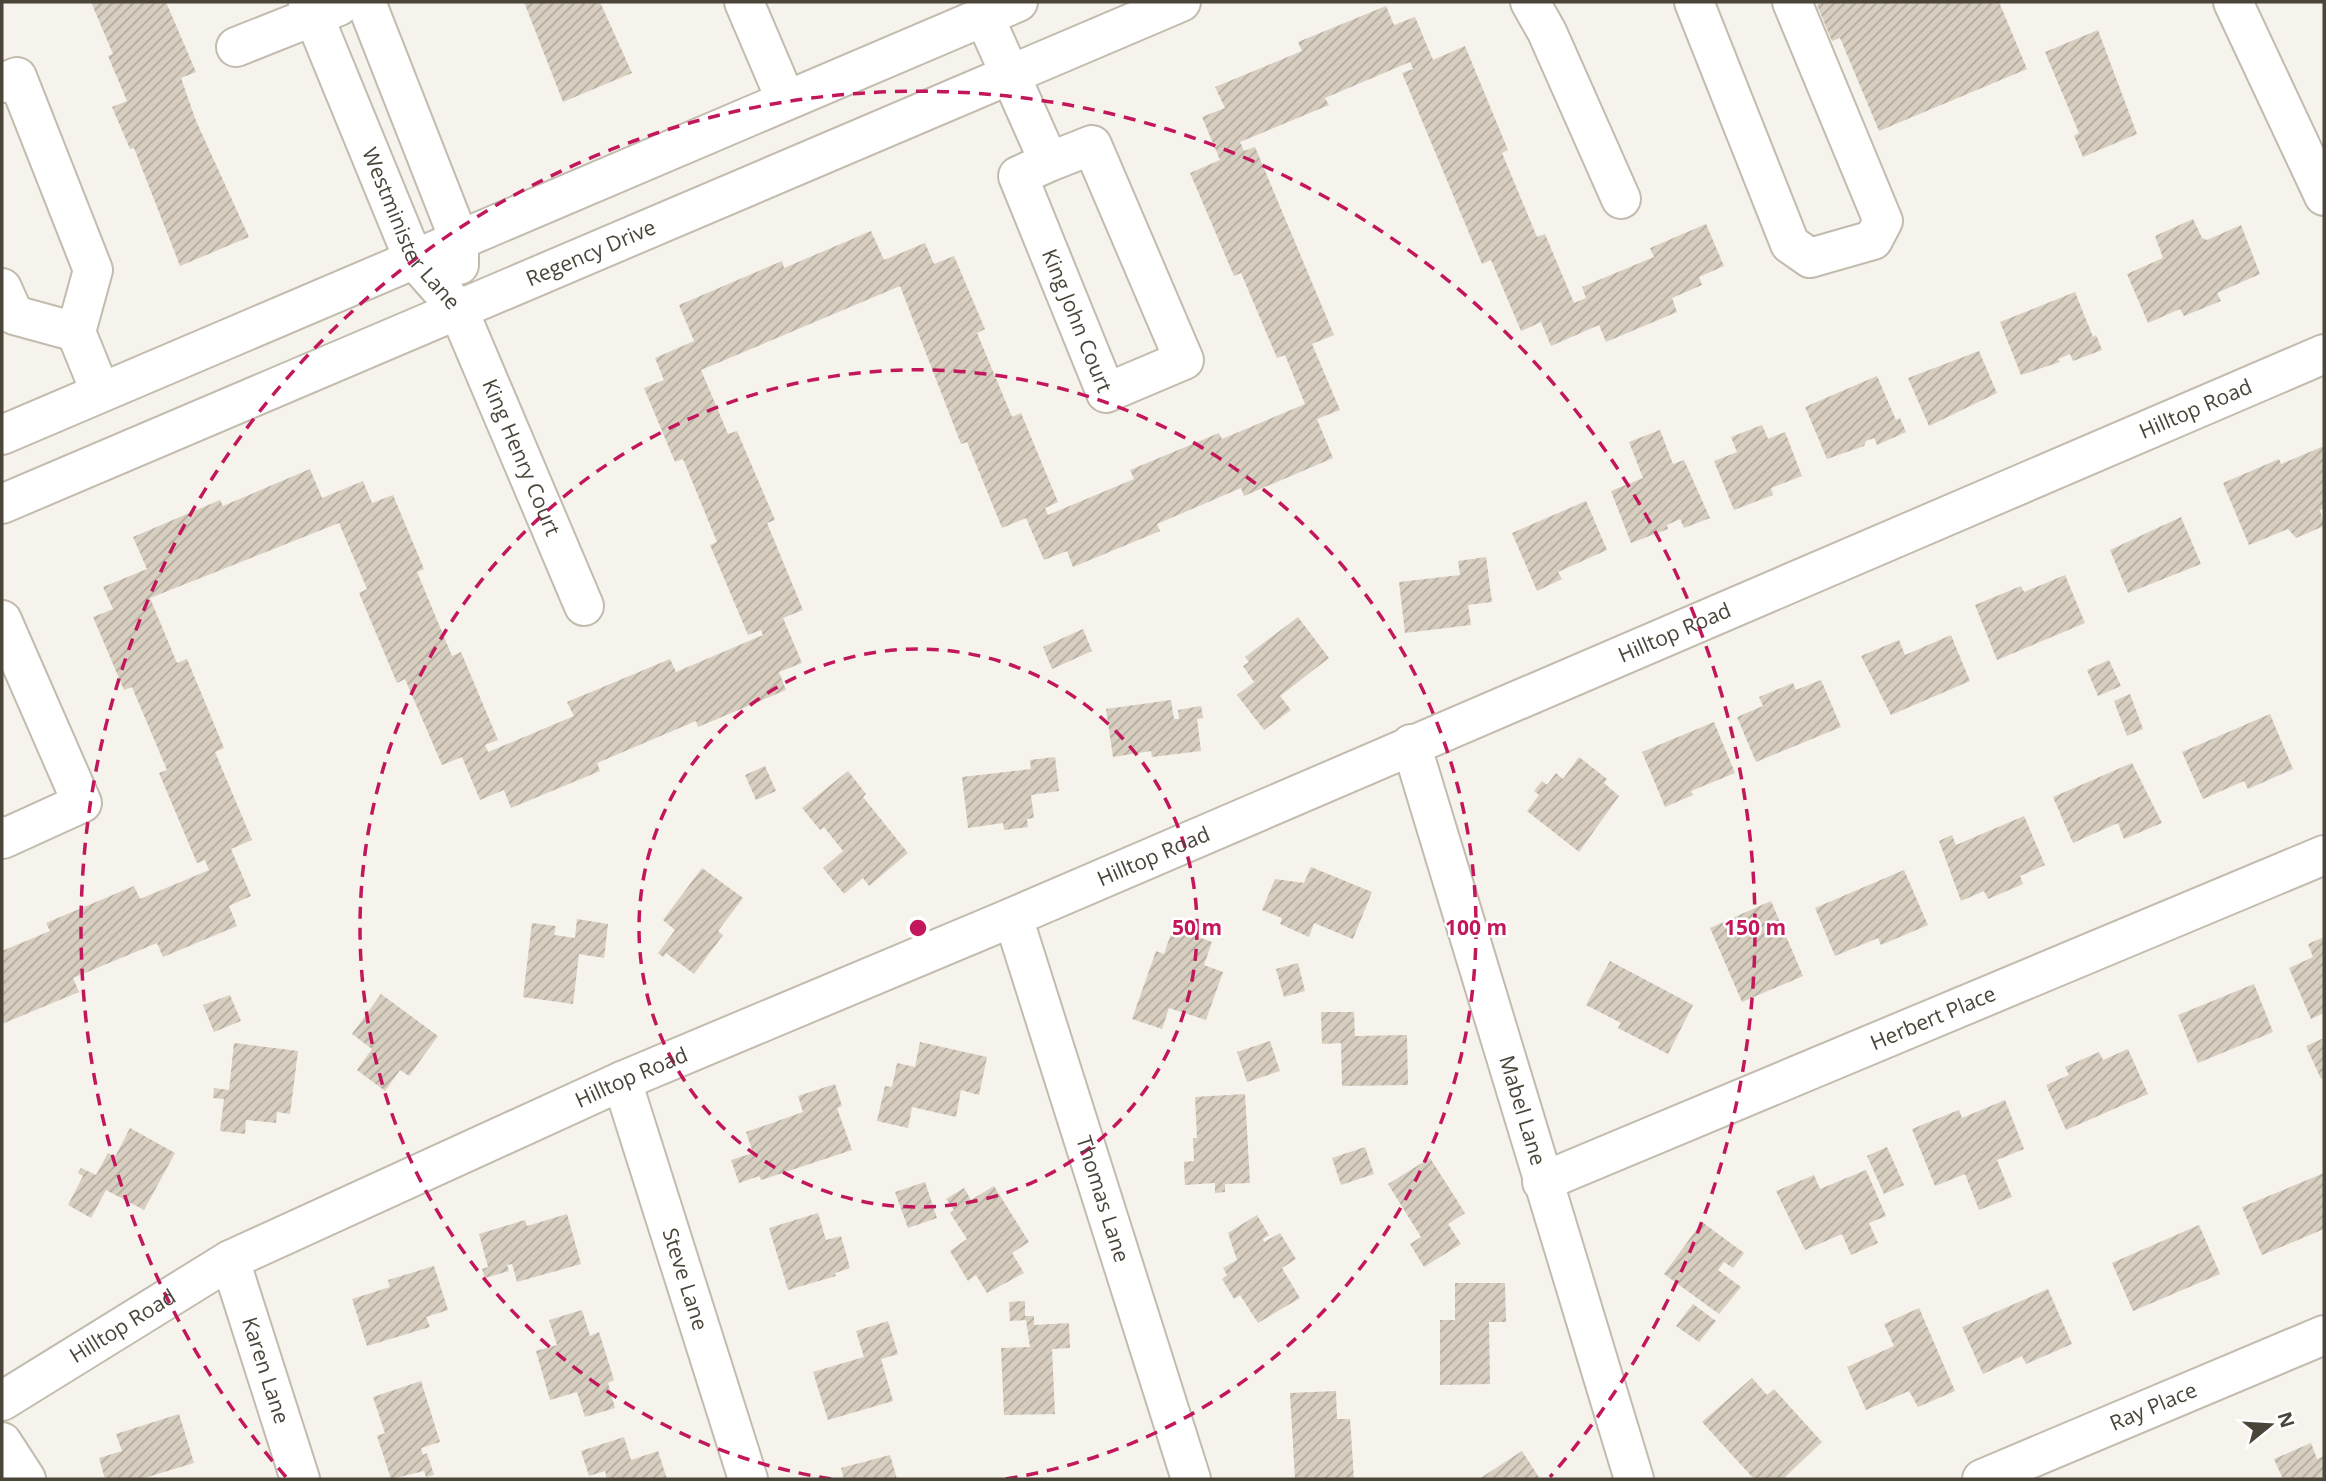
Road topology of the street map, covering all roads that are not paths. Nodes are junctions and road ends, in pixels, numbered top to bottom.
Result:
1 (351, 2) edge
2 (366, 2) edge
3 (744, 2) edge
4 (1181, 2) edge
5 (1530, 2) edge
6 (1694, 2) edge
7 (1792, 2) edge
8 (2233, 2) edge
9 (311, 9) edge
10 (1001, 9) edge
11 (236, 47) dead end
12 (1008, 74) junction
13 (2, 83) edge
14 (785, 99) junction
15 (1049, 162) junction
16 (2324, 196) edge
17 (1621, 199) dead end
18 (459, 239) junction
19 (413, 258) junction
20 (2, 288) edge
21 (458, 309) junction
22 (76, 332) junction
23 (2324, 354) edge
24 (100, 391) junction
25 (2, 435) edge
26 (2, 503) edge
27 (584, 606) dead end
28 (2, 620) edge
29 (1411, 744) junction
30 (2, 836) edge
31 (2324, 855) edge
32 (1013, 917) junction
33 (622, 1081) junction
34 (1542, 1182) junction
35 (230, 1260) junction
36 (2324, 1335) edge
37 (2, 1401) edge
38 (2, 1442) edge
39 (26, 1479) edge
40 (300, 1479) edge
41 (748, 1479) edge
42 (1191, 1479) edge
43 (1634, 1479) edge
44 (1982, 1479) edge

1 - 9 street
2 - 18 street, Westminister Lane
3 - 14 street
4 - 12 street, Regency Drive
5 - 17 street
6 - 7 street
8 - 16 street
9 - 11 street
9 - 19 street, Westminister Lane
10 - 12 street
10 - 14 street
12 - 15 street
12 - 21 street, Regency Drive
13 - 22 street
14 - 18 street
15 - 15 street, King John Court
18 - 19 street
18 - 21 street, Westminister Lane
19 - 21 street, Westminister Lane
19 - 24 street
20 - 22 street
21 - 26 street, Regency Drive
21 - 27 street, King Henry Court
22 - 24 street
23 - 29 street, Hilltop Road
24 - 25 street
28 - 30 street
29 - 32 street, Hilltop Road
29 - 34 street, Mabel Lane
31 - 34 street, Herbert Place
32 - 33 street, Hilltop Road
32 - 42 street, Thomas Lane
33 - 35 street, Hilltop Road
33 - 41 street, Steve Lane
34 - 43 street, Mabel Lane
35 - 37 street, Hilltop Road
35 - 40 street, Karen Lane
36 - 44 street, Ray Place
38 - 39 street

